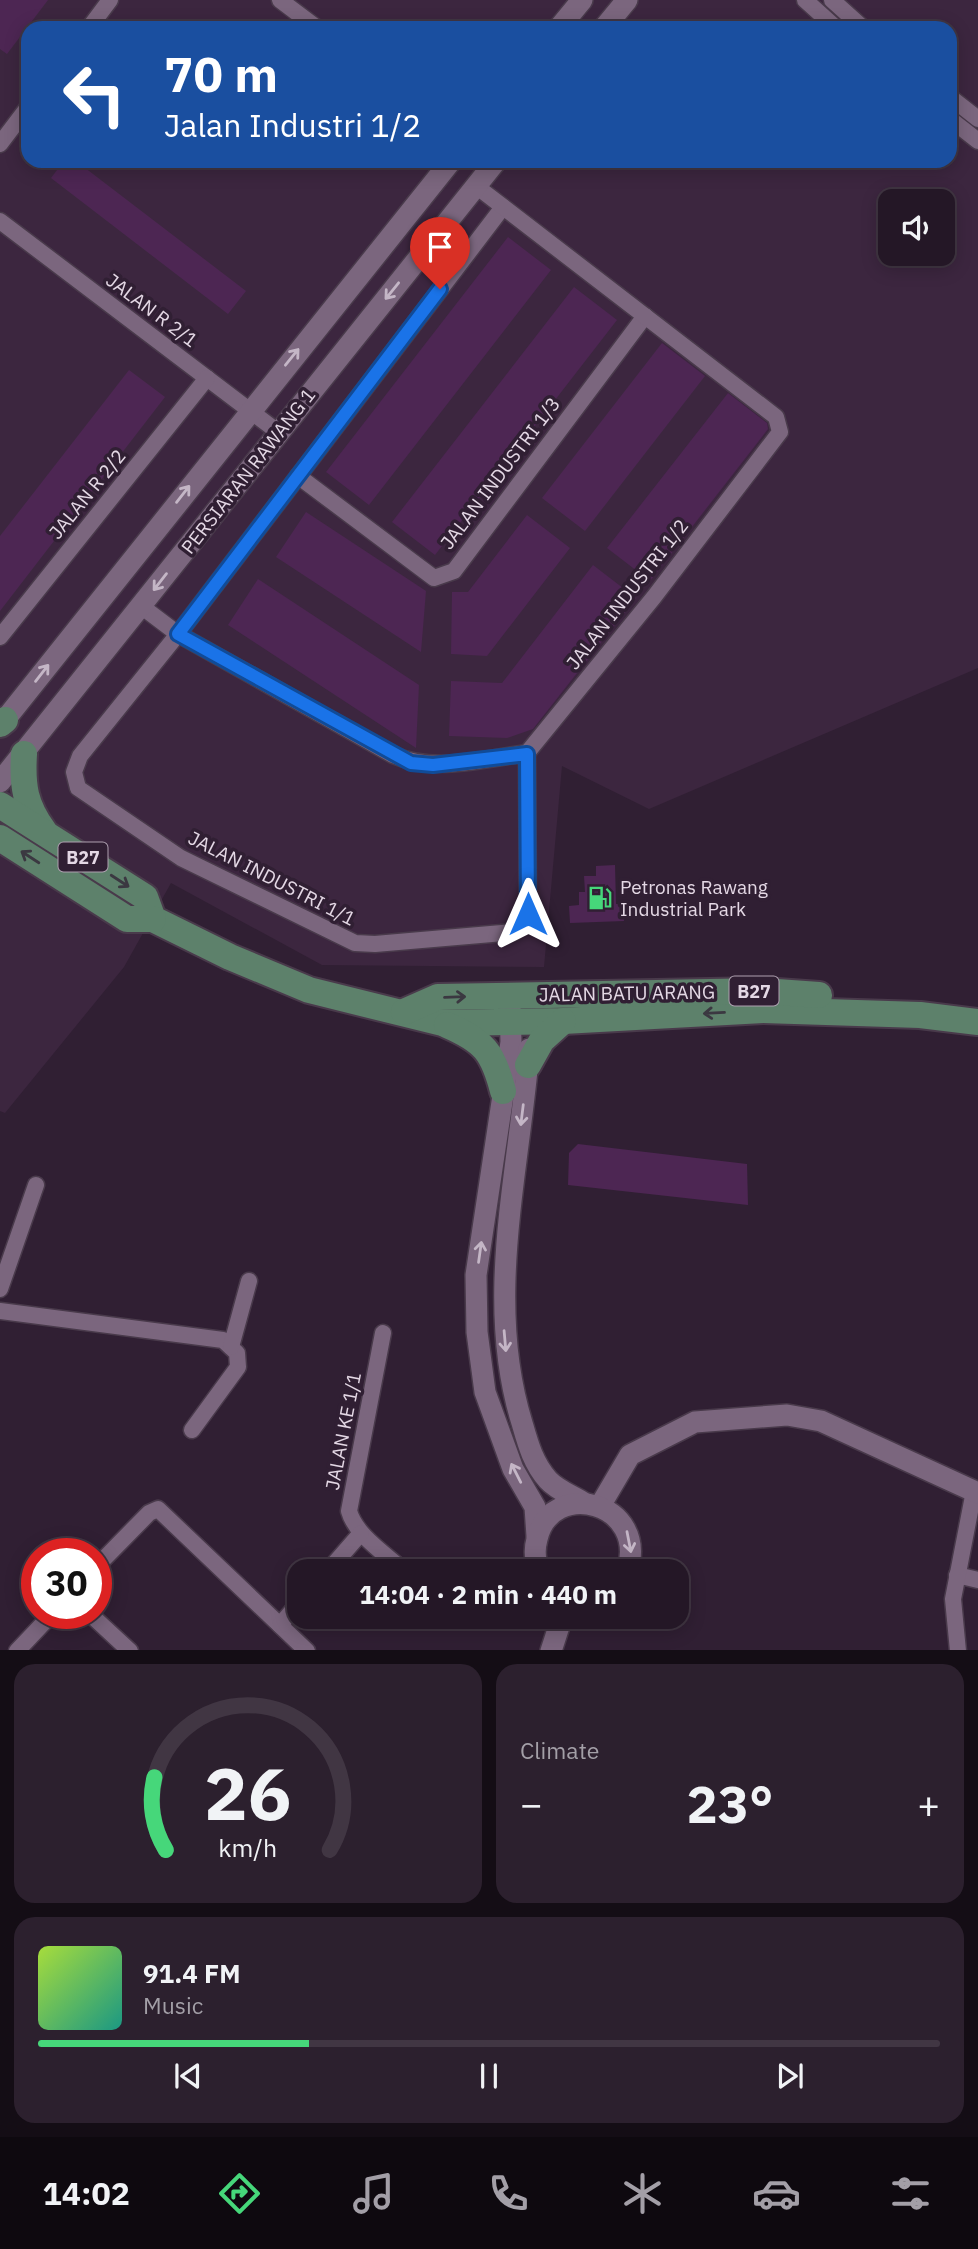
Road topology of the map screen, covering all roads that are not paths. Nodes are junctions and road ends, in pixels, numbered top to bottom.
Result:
1 (110, 0) edge
2 (280, 0) edge
3 (582, 0) edge
4 (627, 0) edge
5 (805, 0) edge
6 (832, 0) edge
7 (94, 21) edge
8 (308, 21) edge
9 (565, 21) edge
10 (610, 21) edge
11 (828, 21) edge
12 (855, 21) edge
13 (957, 102) edge
14 (21, 116) edge
15 (978, 119) edge
16 (957, 124) edge
17 (978, 141) edge
18 (0, 144) edge
19 (445, 168) edge
20 (490, 168) edge
21 (476, 186) junction
22 (503, 207) junction
23 (0, 221) edge
24 (645, 316) junction
25 (207, 378) junction
26 (249, 410) junction
27 (278, 432) junction
28 (298, 476) junction
29 (141, 606) junction
30 (178, 634) junction
31 (0, 637) edge
32 (2, 724) edge
33 (24, 754) junction
34 (527, 754) junction
35 (0, 782) edge
36 (0, 805) edge
37 (46, 833) junction
38 (0, 838) edge
39 (153, 919) junction
40 (520, 995) junction
41 (978, 1010) edge
42 (404, 1012) junction
43 (563, 1021) junction
44 (978, 1022) edge
45 (442, 1023) junction
46 (520, 1023) junction
47 (528, 1065) junction
48 (503, 1091) junction
49 (36, 1185) dead end
50 (249, 1281) dead end
51 (0, 1289) edge
52 (0, 1311) edge
53 (383, 1333) dead end
54 (231, 1347) junction
55 (192, 1430) dead end
56 (976, 1492) edge
57 (592, 1505) junction
58 (361, 1533) junction
59 (537, 1536) junction
60 (112, 1551) edge
61 (338, 1559) edge
62 (390, 1559) edge
63 (537, 1559) edge
64 (631, 1559) edge
65 (957, 1575) junction
66 (978, 1580) edge
67 (287, 1617) edge
68 (280, 1625) junction
69 (37, 1629) edge
70 (107, 1629) edge
71 (558, 1629) edge
72 (17, 1650) edge
73 (130, 1650) edge
74 (307, 1650) edge
75 (551, 1650) edge
76 (958, 1650) edge

1 - 7 street
2 - 8 street
3 - 9 street
4 - 10 street
5 - 11 street
6 - 12 street
13 - 15 street
14 - 18 street
16 - 17 street
26 -> 19 street, PERSIARAN RAWANG 1
20 - 21 street, PERSIARAN RAWANG 1
21 - 22 street, JALAN INDUSTRI 1/2
21 -> 27 street, PERSIARAN RAWANG 1
22 - 24 street, JALAN INDUSTRI 1/2
22 - 28 street
23 - 25 street, JALAN R 2/1
24 - 28 street, JALAN INDUSTRI 1/3
24 - 34 street, JALAN INDUSTRI 1/2
25 - 26 street, JALAN R 2/1
25 - 31 street, JALAN R 2/2
26 - 27 street, JALAN R 2/1
32 -> 26 street, PERSIARAN RAWANG 1
27 -> 29 street, PERSIARAN RAWANG 1
28 - 30 street
29 - 30 street
29 - 33 street, PERSIARAN RAWANG 1
30 - 34 street
30 - 34 street, JALAN INDUSTRI 1/1
33 - 35 street, PERSIARAN RAWANG 1
33 - 37 main road
36 - 37 main road, B27
37 -> 39 main road, B27
39 -> 38 main road
39 - 42 main road, JALAN BATU ARANG / B27
40 - 41 main road, JALAN BATU ARANG / B27
42 -> 40 main road, JALAN BATU ARANG / B27
40 - 46 street
42 - 45 main road, JALAN BATU ARANG / B27
44 -> 43 main road, JALAN BATU ARANG / B27
43 - 46 main road, JALAN BATU ARANG / B27
43 - 47 main road
45 - 46 main road, JALAN BATU ARANG / B27
45 - 48 main road
46 - 47 street
46 - 48 street
47 -> 57 street
59 -> 48 street
49 - 51 street
50 - 54 street
52 - 54 street
53 - 58 street, JALAN KE 1/1
54 - 55 street
56 - 57 street
56 - 65 street
57 - 59 street
57 -> 64 street
58 - 61 street
58 - 62 street
59 - 63 street
60 - 68 street
65 - 66 street
65 - 76 street
67 - 68 street
68 - 74 street
69 - 72 street
70 - 73 street
71 - 75 street

